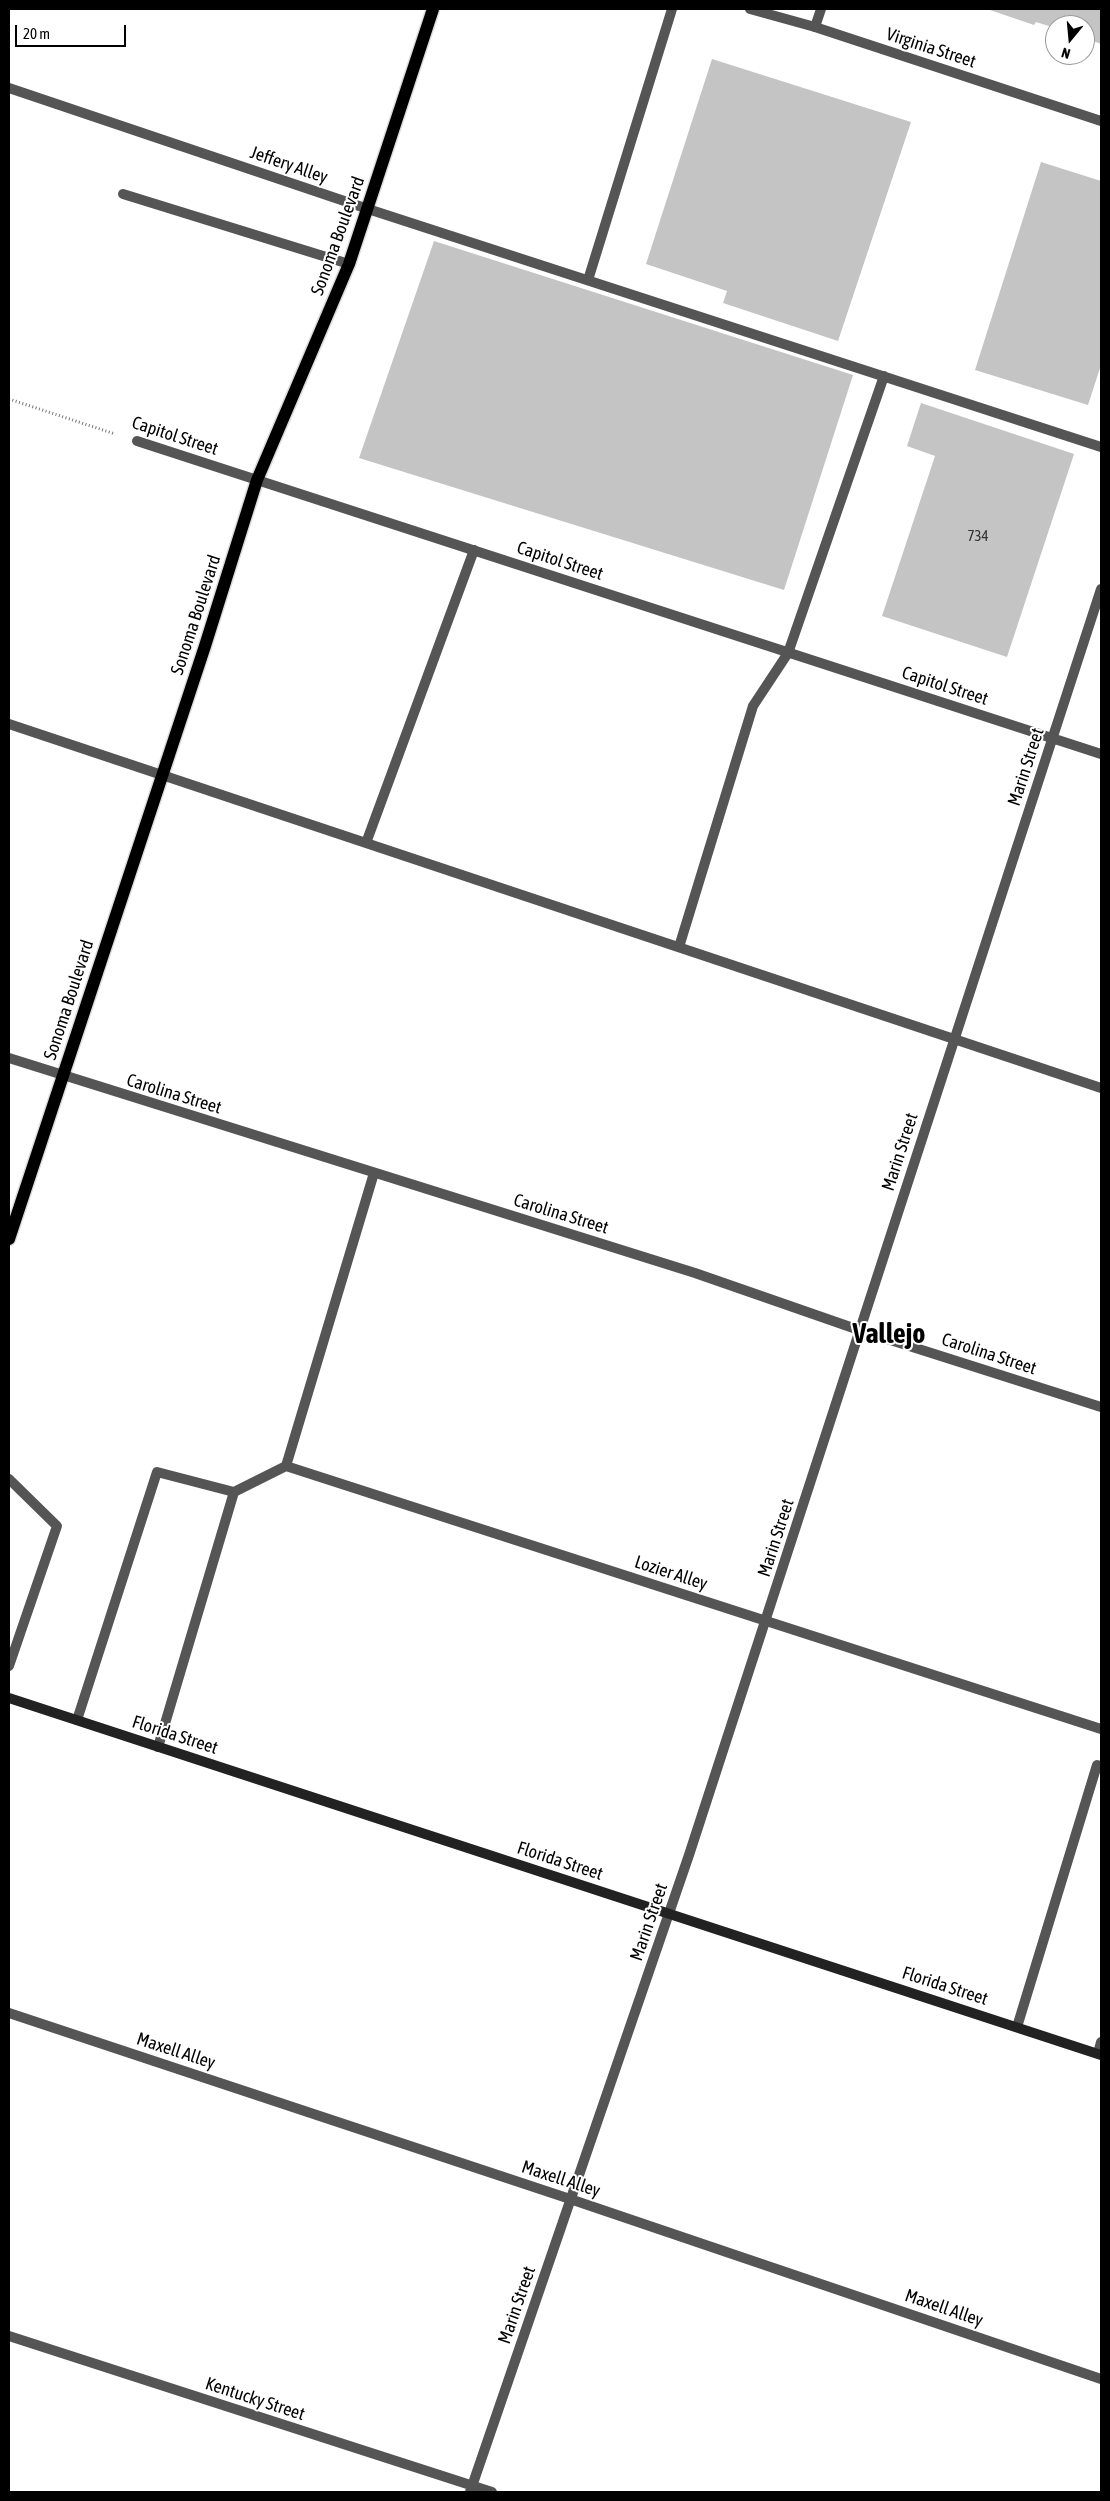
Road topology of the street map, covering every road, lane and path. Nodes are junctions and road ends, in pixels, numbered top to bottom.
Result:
1 (432, 9) edge
2 (672, 9) edge
3 (750, 9) edge
4 (821, 9) edge
5 (815, 27) junction
6 (9, 88) edge
7 (1101, 121) edge
8 (123, 194) dead end
9 (368, 209) junction
10 (349, 264) junction
11 (588, 280) junction
12 (884, 376) junction
13 (9, 399) edge
14 (137, 441) joint
15 (1101, 447) edge
16 (257, 480) junction
17 (474, 550) junction
18 (1101, 589) edge
19 (788, 653) junction
20 (9, 724) edge
21 (1052, 738) junction
22 (1101, 754) edge
23 (162, 775) junction
24 (366, 843) junction
25 (679, 947) junction
26 (955, 1039) junction
27 (9, 1058) edge
28 (62, 1076) junction
29 (1101, 1088) edge
30 (374, 1173) junction
31 (9, 1239) edge
32 (859, 1330) junction
33 (1101, 1407) edge
34 (286, 1466) junction
35 (9, 1479) edge
36 (234, 1492) junction
37 (766, 1622) junction
38 (9, 1666) edge
39 (9, 1698) edge
40 (77, 1720) junction
41 (1101, 1730) edge
42 (158, 1747) junction
43 (1101, 1766) edge
44 (670, 1914) junction
45 (9, 2013) edge
46 (1017, 2027) junction
47 (1101, 2042) edge
48 (1099, 2054) edge
49 (570, 2198) junction
50 (9, 2336) edge
51 (1101, 2378) edge
52 (471, 2489) edge
53 (492, 2492) edge

1 - 9 main road, Sonoma Boulevard
2 - 11 street
3 - 5 street, Virginia Street
4 - 5 street
5 - 7 street, Virginia Street
6 - 9 street, Jeffery Alley
8 - 10 street
9 - 10 main road, Sonoma Boulevard
9 - 11 street, Jeffery Alley
10 - 16 main road, Sonoma Boulevard
11 - 12 street, Jeffery Alley
12 - 15 street, Jeffery Alley
12 - 19 street
13 - 14 path, Capitol Street
14 - 16 street, Capitol Street
16 - 17 street, Capitol Street
16 - 23 main road, Sonoma Boulevard
17 - 19 street, Capitol Street
17 - 24 street
18 - 21 street, Marin Street
19 - 21 street, Capitol Street
19 - 25 street
20 - 23 street
21 - 22 street, Capitol Street
21 - 26 street, Marin Street
23 - 24 street
23 - 28 main road, Sonoma Boulevard
24 - 25 street
25 - 26 street
26 - 29 street
26 - 32 street, Marin Street
27 - 28 street, Carolina Street
28 - 30 street, Carolina Street
28 - 31 main road, Sonoma Boulevard
30 - 32 street, Carolina Street
30 - 34 street
32 - 33 street, Carolina Street
32 - 37 street, Marin Street
34 - 36 street
34 - 37 street, Lozier Alley
35 - 38 street
36 - 40 street
36 - 42 street
37 - 41 street, Lozier Alley
37 - 44 street, Marin Street
39 - 40 street, Florida Street
40 - 42 street, Florida Street
42 - 44 street, Florida Street
43 - 46 street
44 - 46 street, Florida Street
44 - 49 street, Marin Street
45 - 49 street, Maxell Alley
46 - 48 street, Florida Street
47 - 48 street
49 - 51 street, Maxell Alley
49 - 52 street, Marin Street
50 - 52 street, Kentucky Street
52 - 53 street, Kentucky Street

